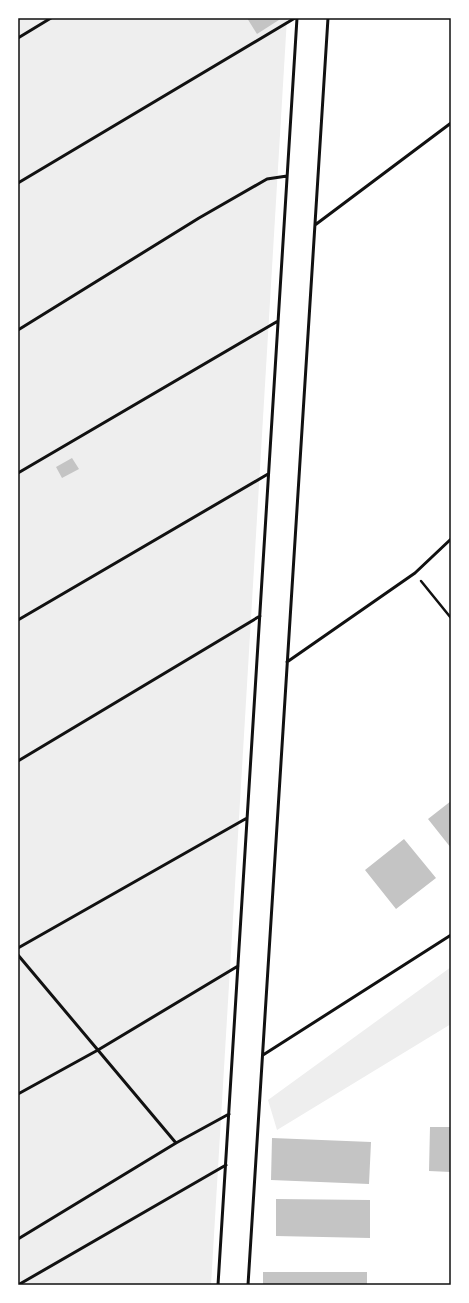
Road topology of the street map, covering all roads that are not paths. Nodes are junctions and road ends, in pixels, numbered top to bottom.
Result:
1 (51, 18) edge
2 (296, 18) edge
3 (328, 18) edge
4 (18, 38) edge
5 (451, 123) edge
6 (287, 176) junction
7 (18, 183) edge
8 (315, 225) junction
9 (278, 321) junction
10 (18, 330) edge
11 (18, 473) edge
12 (268, 474) junction
13 (451, 539) edge
14 (260, 616) junction
15 (18, 620) edge
16 (287, 662) junction
17 (18, 761) edge
18 (247, 818) junction
19 (451, 935) edge
20 (18, 948) edge
21 (18, 955) edge
22 (238, 966) junction
23 (98, 1050) junction
24 (263, 1055) junction
25 (18, 1094) edge
26 (229, 1114) junction
27 (176, 1143) junction
28 (226, 1165) junction
29 (18, 1239) edge
30 (18, 1285) edge
31 (218, 1285) edge
32 (248, 1285) edge

1 - 4 lane
2 - 6 lane
2 - 7 lane
3 - 8 lane
5 - 8 lane
6 - 9 lane
6 - 10 lane
8 - 16 lane
9 - 11 lane
9 - 12 lane
12 - 14 lane
12 - 15 lane
13 - 16 lane
14 - 17 lane
14 - 18 lane
16 - 24 lane
18 - 20 lane
18 - 22 lane
19 - 24 lane
21 - 23 lane
22 - 23 lane
22 - 26 lane
23 - 25 lane
23 - 27 lane
24 - 32 lane
26 - 27 lane
26 - 28 lane
27 - 29 lane
28 - 30 lane
28 - 31 lane

